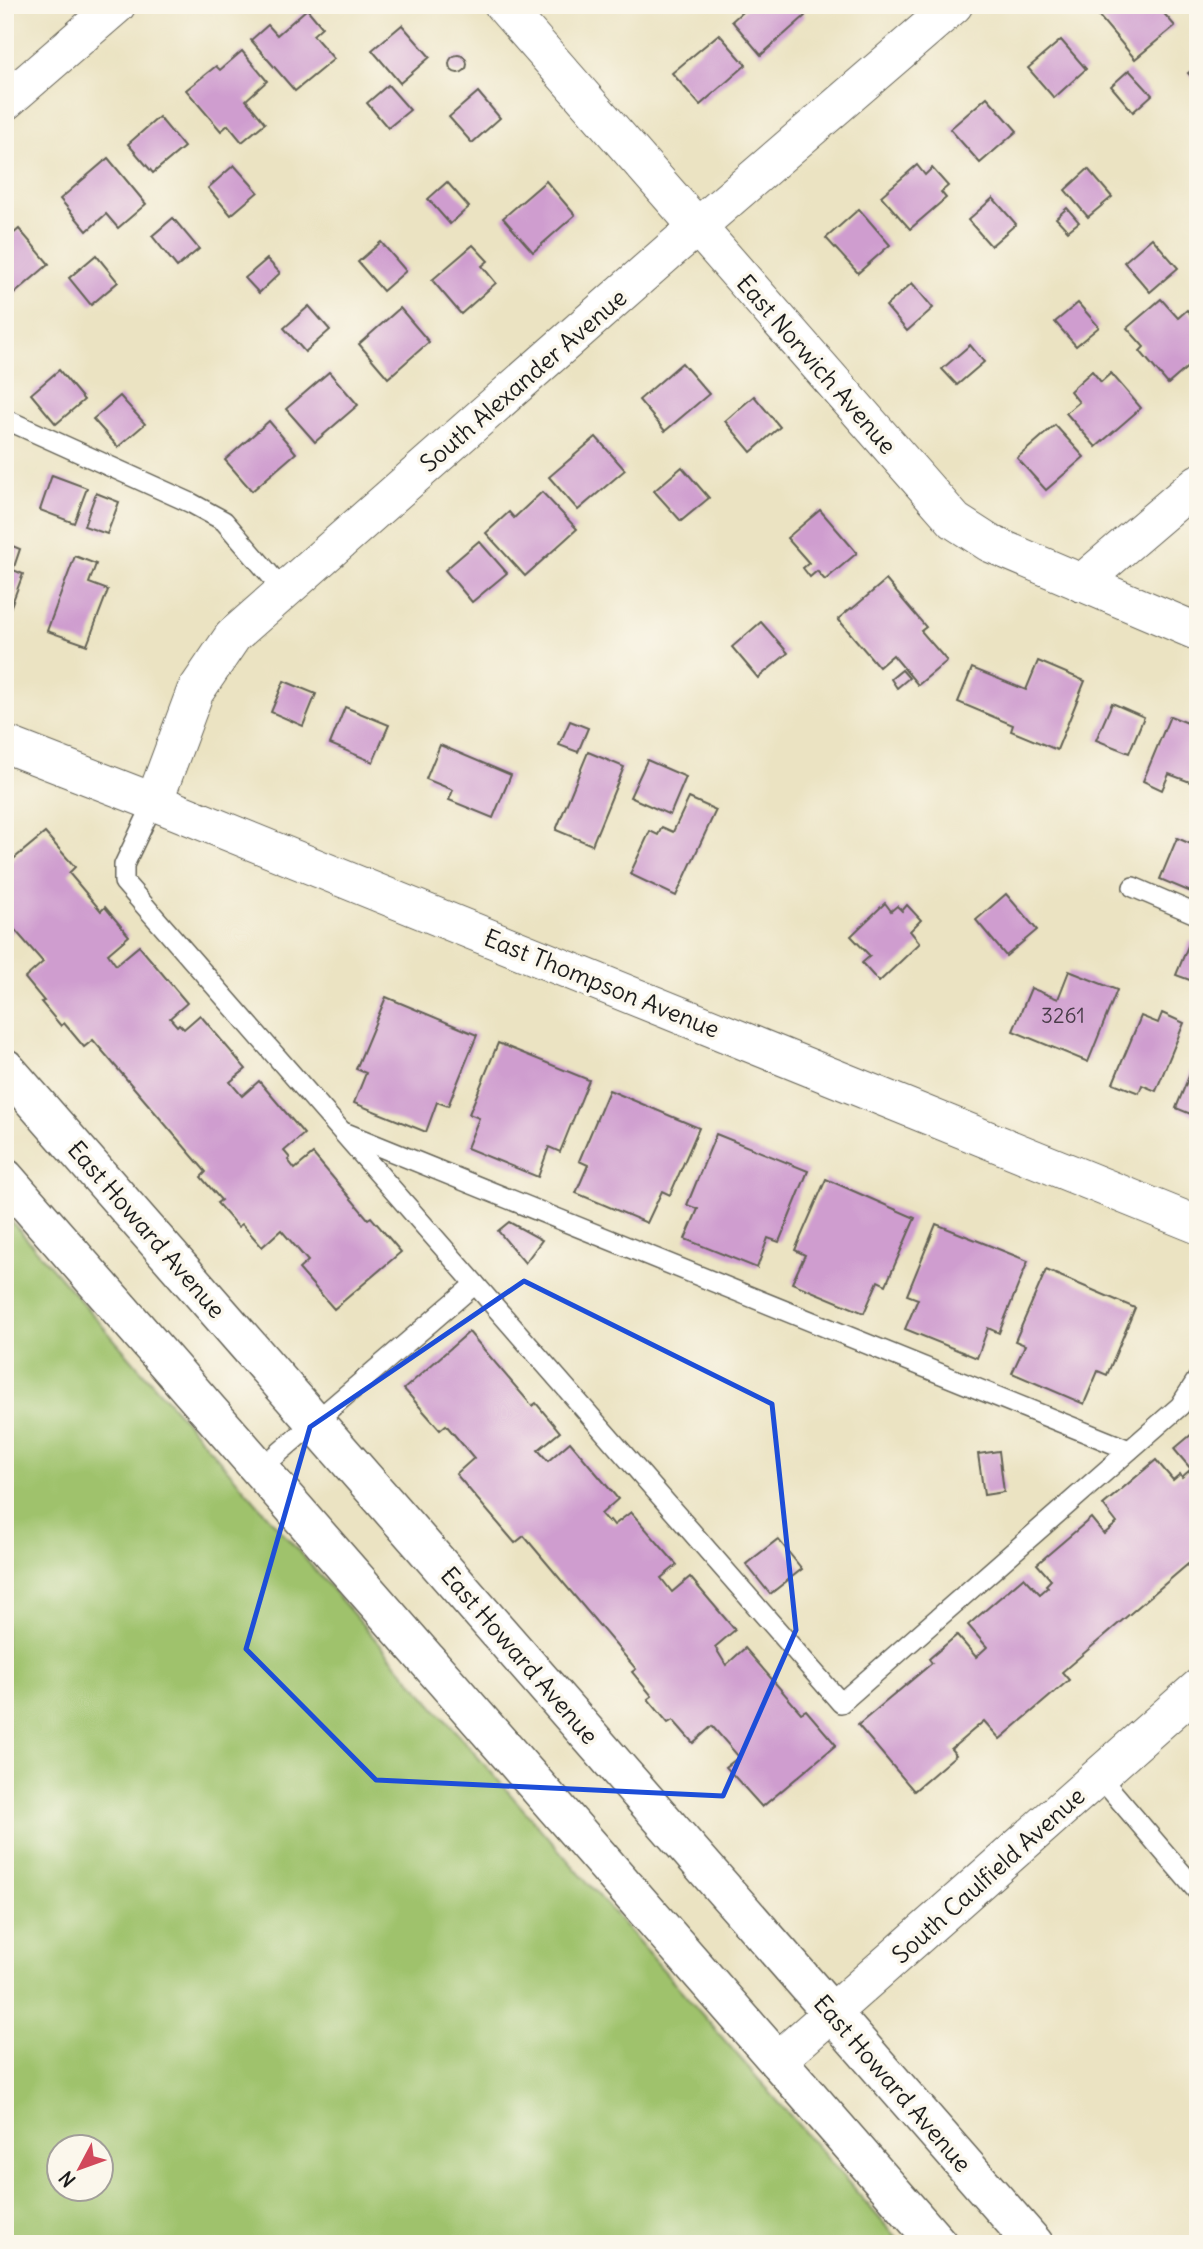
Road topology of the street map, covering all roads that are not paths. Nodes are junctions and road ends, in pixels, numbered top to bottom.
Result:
1 (117, 5) edge
2 (503, 5) edge
3 (954, 5) edge
4 (5, 102) edge
5 (697, 227) junction
6 (5, 419) edge
7 (1198, 483) edge
8 (1081, 583) junction
9 (285, 591) junction
10 (1198, 632) edge
11 (5, 744) edge
12 (154, 802) junction
13 (1133, 887) dead end
14 (1198, 915) edge
15 (5, 1068) edge
16 (342, 1131) junction
17 (5, 1178) edge
18 (1198, 1225) edge
19 (475, 1284) junction
20 (1198, 1378) edge
21 (316, 1421) junction
22 (1129, 1450) junction
23 (259, 1470) junction
24 (1198, 1688) edge
25 (1099, 1776) junction
26 (1198, 1892) edge
27 (832, 2013) junction
28 (777, 2061) junction
29 (938, 2244) edge
30 (1034, 2244) edge

1 - 4 street
2 - 5 street, East Norwich Avenue
3 - 5 street, South Alexander Avenue
5 - 8 street, East Norwich Avenue
5 - 9 street, South Alexander Avenue
6 - 9 lane
7 - 8 street
8 - 10 street, East Norwich Avenue
9 - 12 street, South Alexander Avenue
11 - 12 street, East Thompson Avenue
12 - 16 lane
12 - 18 street, East Thompson Avenue
13 - 14 lane
15 - 21 main road, East Howard Avenue
16 - 19 lane
16 - 22 lane
17 - 23 main road
19 - 21 lane
19 - 22 lane
20 - 22 lane
21 - 23 lane
21 - 27 main road, East Howard Avenue
23 - 28 main road
24 - 25 street, South Caulfield Avenue
25 - 26 lane
25 - 27 street, South Caulfield Avenue
27 - 28 street, South Caulfield Avenue
27 - 30 main road, East Howard Avenue
28 - 29 main road

